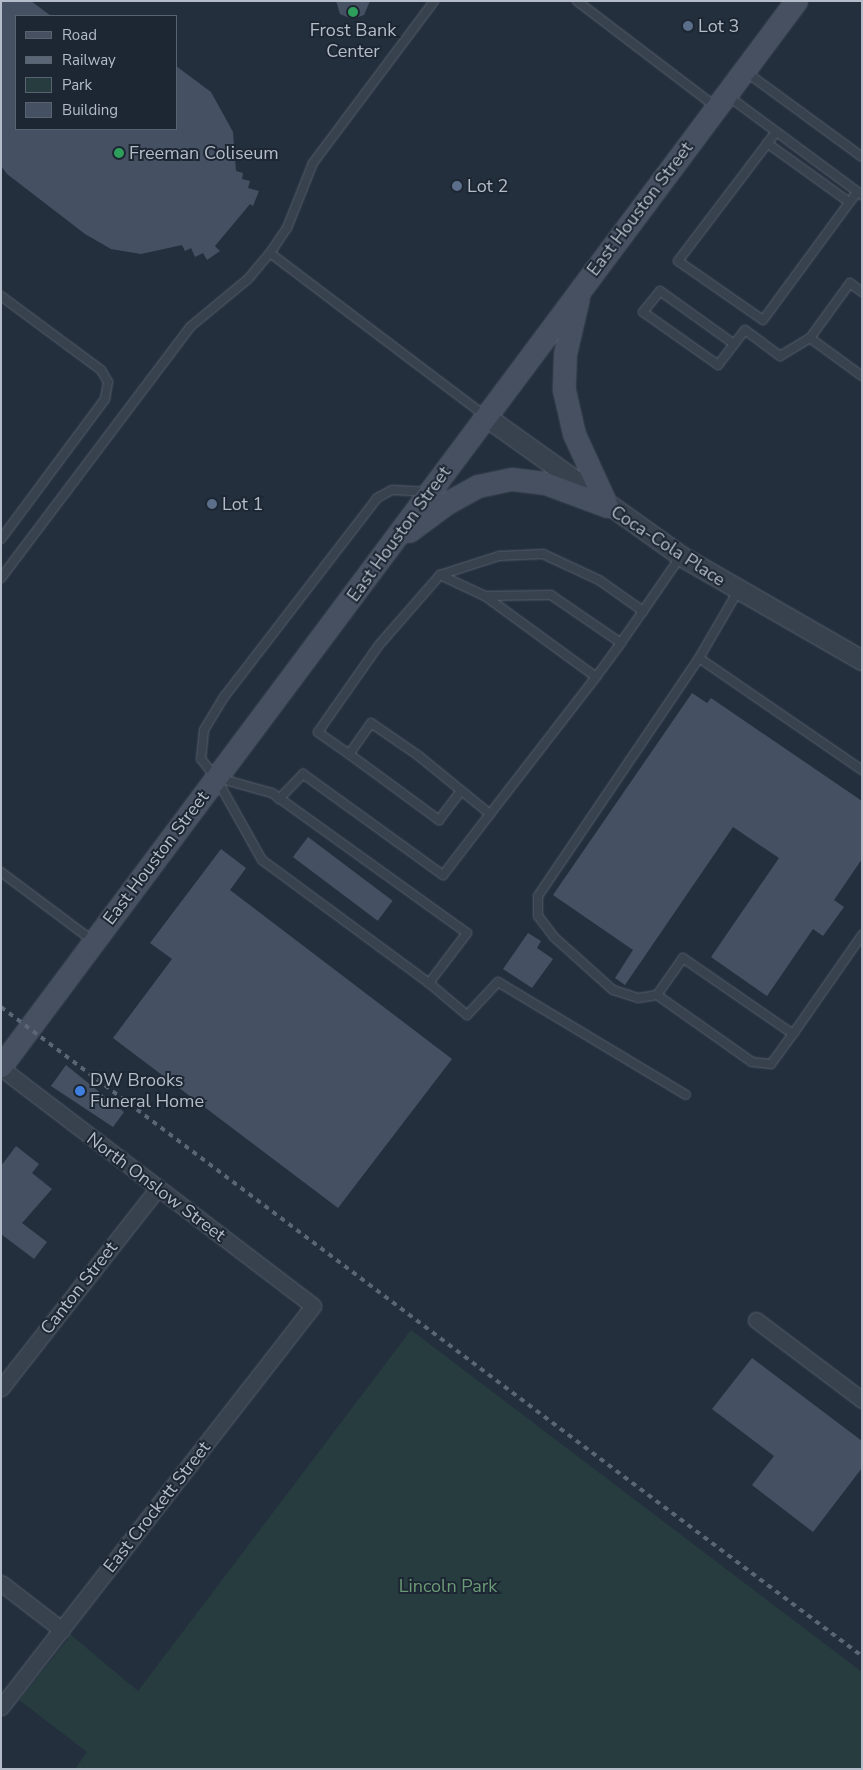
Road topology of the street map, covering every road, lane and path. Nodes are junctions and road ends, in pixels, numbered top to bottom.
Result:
1 (434, 1) edge
2 (577, 1) edge
3 (796, 1) edge
4 (744, 71) junction
5 (722, 101) junction
6 (776, 132) junction
7 (768, 143) junction
8 (862, 157) edge
9 (859, 194) edge
10 (849, 202) junction
11 (270, 253) junction
12 (580, 288) junction
13 (862, 292) edge
14 (1, 296) edge
15 (810, 338) junction
16 (734, 344) junction
17 (862, 376) edge
18 (486, 416) junction
19 (429, 492) junction
20 (607, 506) junction
21 (1, 539) edge
22 (391, 545) junction
23 (681, 556) junction
24 (440, 575) junction
25 (1, 578) edge
26 (738, 591) junction
27 (485, 596) junction
28 (643, 611) junction
29 (621, 643) junction
30 (699, 658) junction
31 (862, 660) edge
32 (596, 677) junction
33 (349, 754) junction
34 (862, 770) edge
35 (216, 778) junction
36 (461, 791) junction
37 (279, 798) junction
38 (490, 814) junction
39 (1, 872) edge
40 (862, 935) edge
41 (94, 941) junction
42 (429, 983) junction
43 (657, 996) junction
44 (793, 1034) junction
45 (1, 1067) edge
46 (686, 1095) dead end
47 (157, 1188) junction
48 (313, 1306) joint
49 (756, 1320) dead end
50 (1, 1388) edge
51 (862, 1400) edge
52 (1, 1584) edge
53 (62, 1630) junction
54 (1, 1707) edge

1 - 11 lane
2 - 5 lane
3 - 4 main road, East Houston Street
4 - 5 main road, East Houston Street
4 - 8 lane
5 - 6 lane
5 - 12 main road, East Houston Street
6 - 7 lane
6 - 9 lane
7 - 10 lane
7 - 10 lane
9 - 10 lane
11 - 18 lane
11 - 25 lane
12 - 18 main road, East Houston Street
12 - 20 main road
13 - 15 lane
14 - 21 lane
15 - 16 lane
15 - 17 lane
16 - 16 lane
18 - 19 main road, East Houston Street
18 - 20 street, Coca-Cola Place
19 - 22 main road, East Houston Street
19 - 35 lane
20 - 22 main road
20 - 23 street, Coca-Cola Place
22 - 35 main road, East Houston Street
23 - 26 street, Coca-Cola Place
23 - 28 lane
24 - 27 lane
24 - 28 lane
24 - 33 lane
26 - 30 lane
26 - 31 street, Coca-Cola Place
27 - 29 lane
27 - 32 lane
28 - 29 lane
29 - 32 lane
30 - 34 lane
30 - 43 lane
32 - 38 lane
33 - 36 lane
33 - 36 lane
35 - 37 lane
35 - 41 main road, East Houston Street
35 - 42 lane
36 - 38 lane
37 - 38 lane
37 - 42 lane
39 - 41 lane
40 - 44 lane
41 - 45 main road, East Houston Street
42 - 46 lane
43 - 44 lane
43 - 44 lane
45 - 47 street, North Onslow Street
47 - 48 street, North Onslow Street
47 - 50 street, Canton Street
48 - 53 street, East Crockett Street
49 - 51 street
52 - 53 street
53 - 54 street, East Crockett Street

